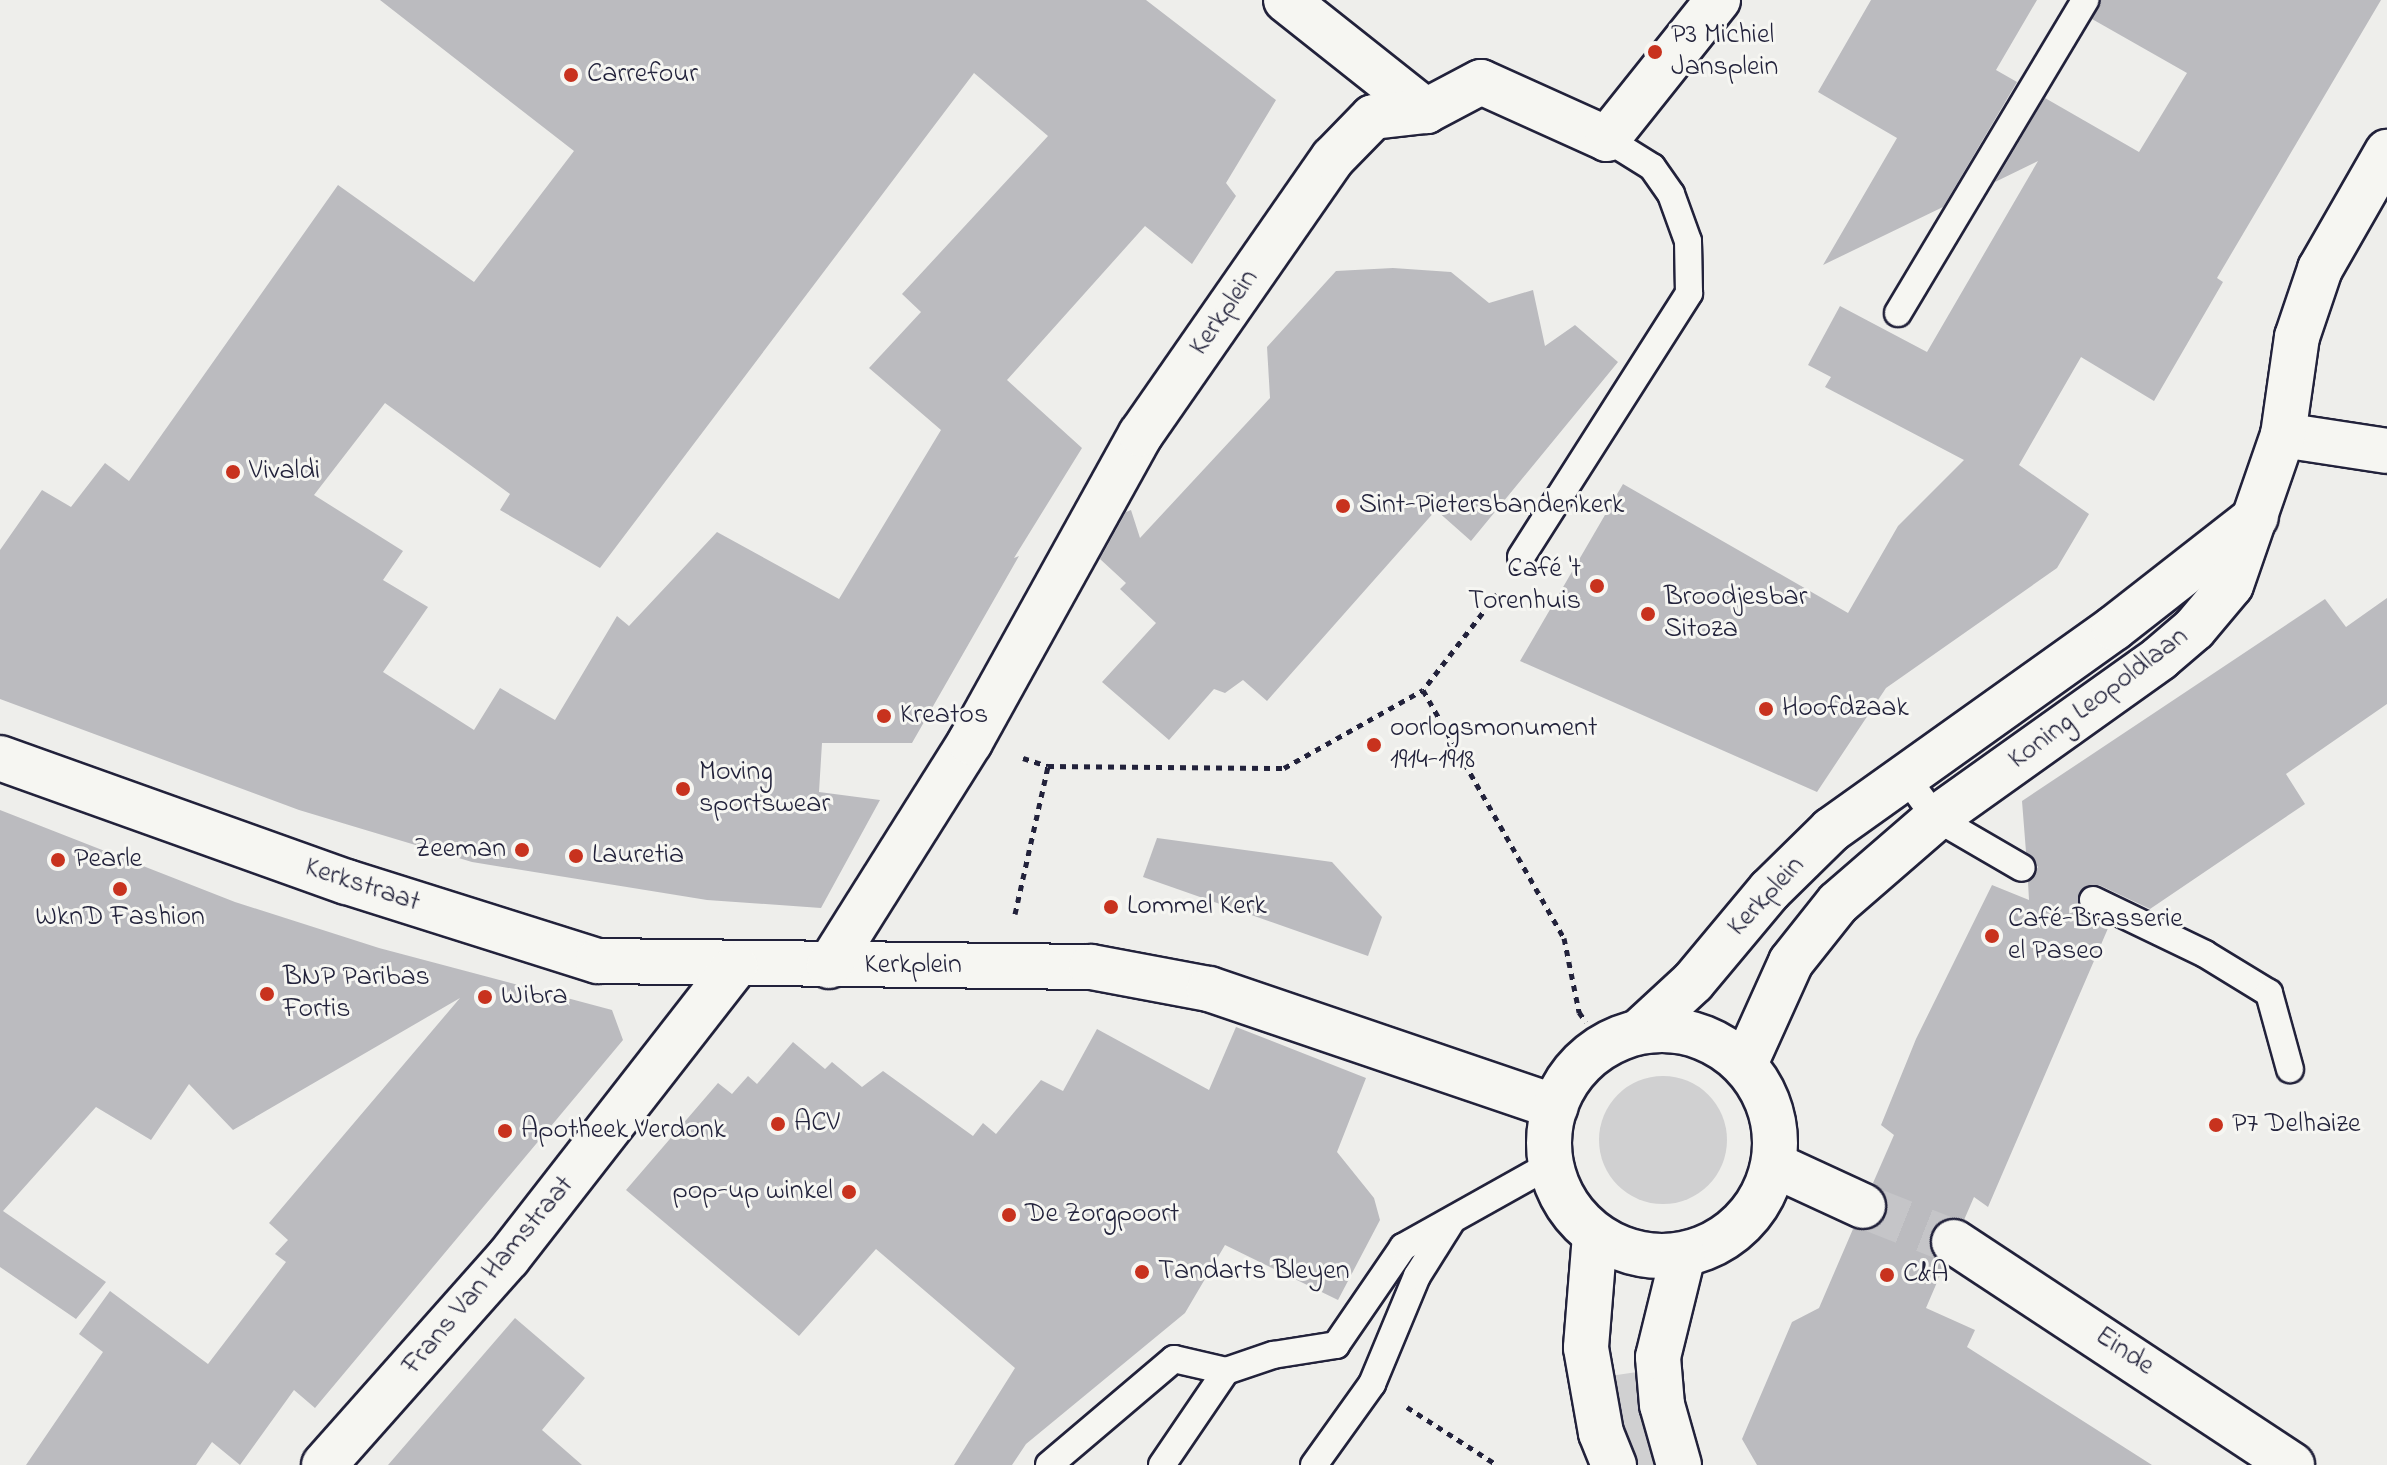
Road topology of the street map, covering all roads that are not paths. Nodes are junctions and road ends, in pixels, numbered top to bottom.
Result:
1 (1286, 0) edge
2 (1718, 0) edge
3 (2085, 0) edge
4 (1426, 111) junction
5 (1607, 139) junction
6 (2387, 152) edge
7 (1898, 313) dead end
8 (2283, 435) junction
9 (2387, 451) edge
10 (2257, 516) junction
11 (1521, 557) road end
12 (0, 758) edge
13 (1905, 776) junction
14 (1936, 818) junction
15 (2022, 868) dead end
16 (2093, 900) dead end
17 (735, 966) junction
18 (829, 966) junction
19 (1622, 1038) junction
20 (1745, 1064) junction
21 (2290, 1069) dead end
22 (1555, 1107) junction
23 (1550, 1165) junction
24 (1774, 1165) junction
25 (1863, 1206) tunnel mouth
26 (1451, 1222) junction
27 (1595, 1235) junction
28 (1954, 1242) tunnel mouth
29 (1683, 1255) junction
30 (1226, 1371) junction
31 (324, 1465) edge
32 (1049, 1465) edge
33 (1162, 1465) edge
34 (1314, 1465) edge
35 (1614, 1465) edge
36 (1679, 1465) edge
37 (2292, 1465) edge

1 - 4 street
2 - 5 street
3 - 7 lane
4 - 5 street
4 - 18 street, Kerkplein
5 - 11 lane
6 - 8 street, Koning Leopoldlaan
8 - 9 street
8 - 10 street, Koning Leopoldlaan
10 - 13 street, Koning Leopoldlaan
10 - 14 street, Koning Leopoldlaan
12 - 17 street, Kerkstraat
13 - 14 lane
13 - 19 street, Kerkplein
14 - 15 lane
14 - 20 street, Kerkplein
16 - 21 lane
17 - 18 street, Kerkplein
17 - 31 street, Frans Van Hamstraat
18 - 22 street, Kerkplein
19 - 20 street, Kerkplein
19 - 22 street, Kerkplein
20 - 24 street, Kerkplein
22 - 23 street, Kerkplein
23 - 26 lane
23 - 27 street, Kerkplein
24 - 25 street
24 - 29 street, Kerkplein
26 - 30 lane
26 - 34 lane
27 - 29 street, Kerkplein
27 - 35 street
28 - 37 street, Einde
29 - 36 street
30 - 32 lane
30 - 33 lane

